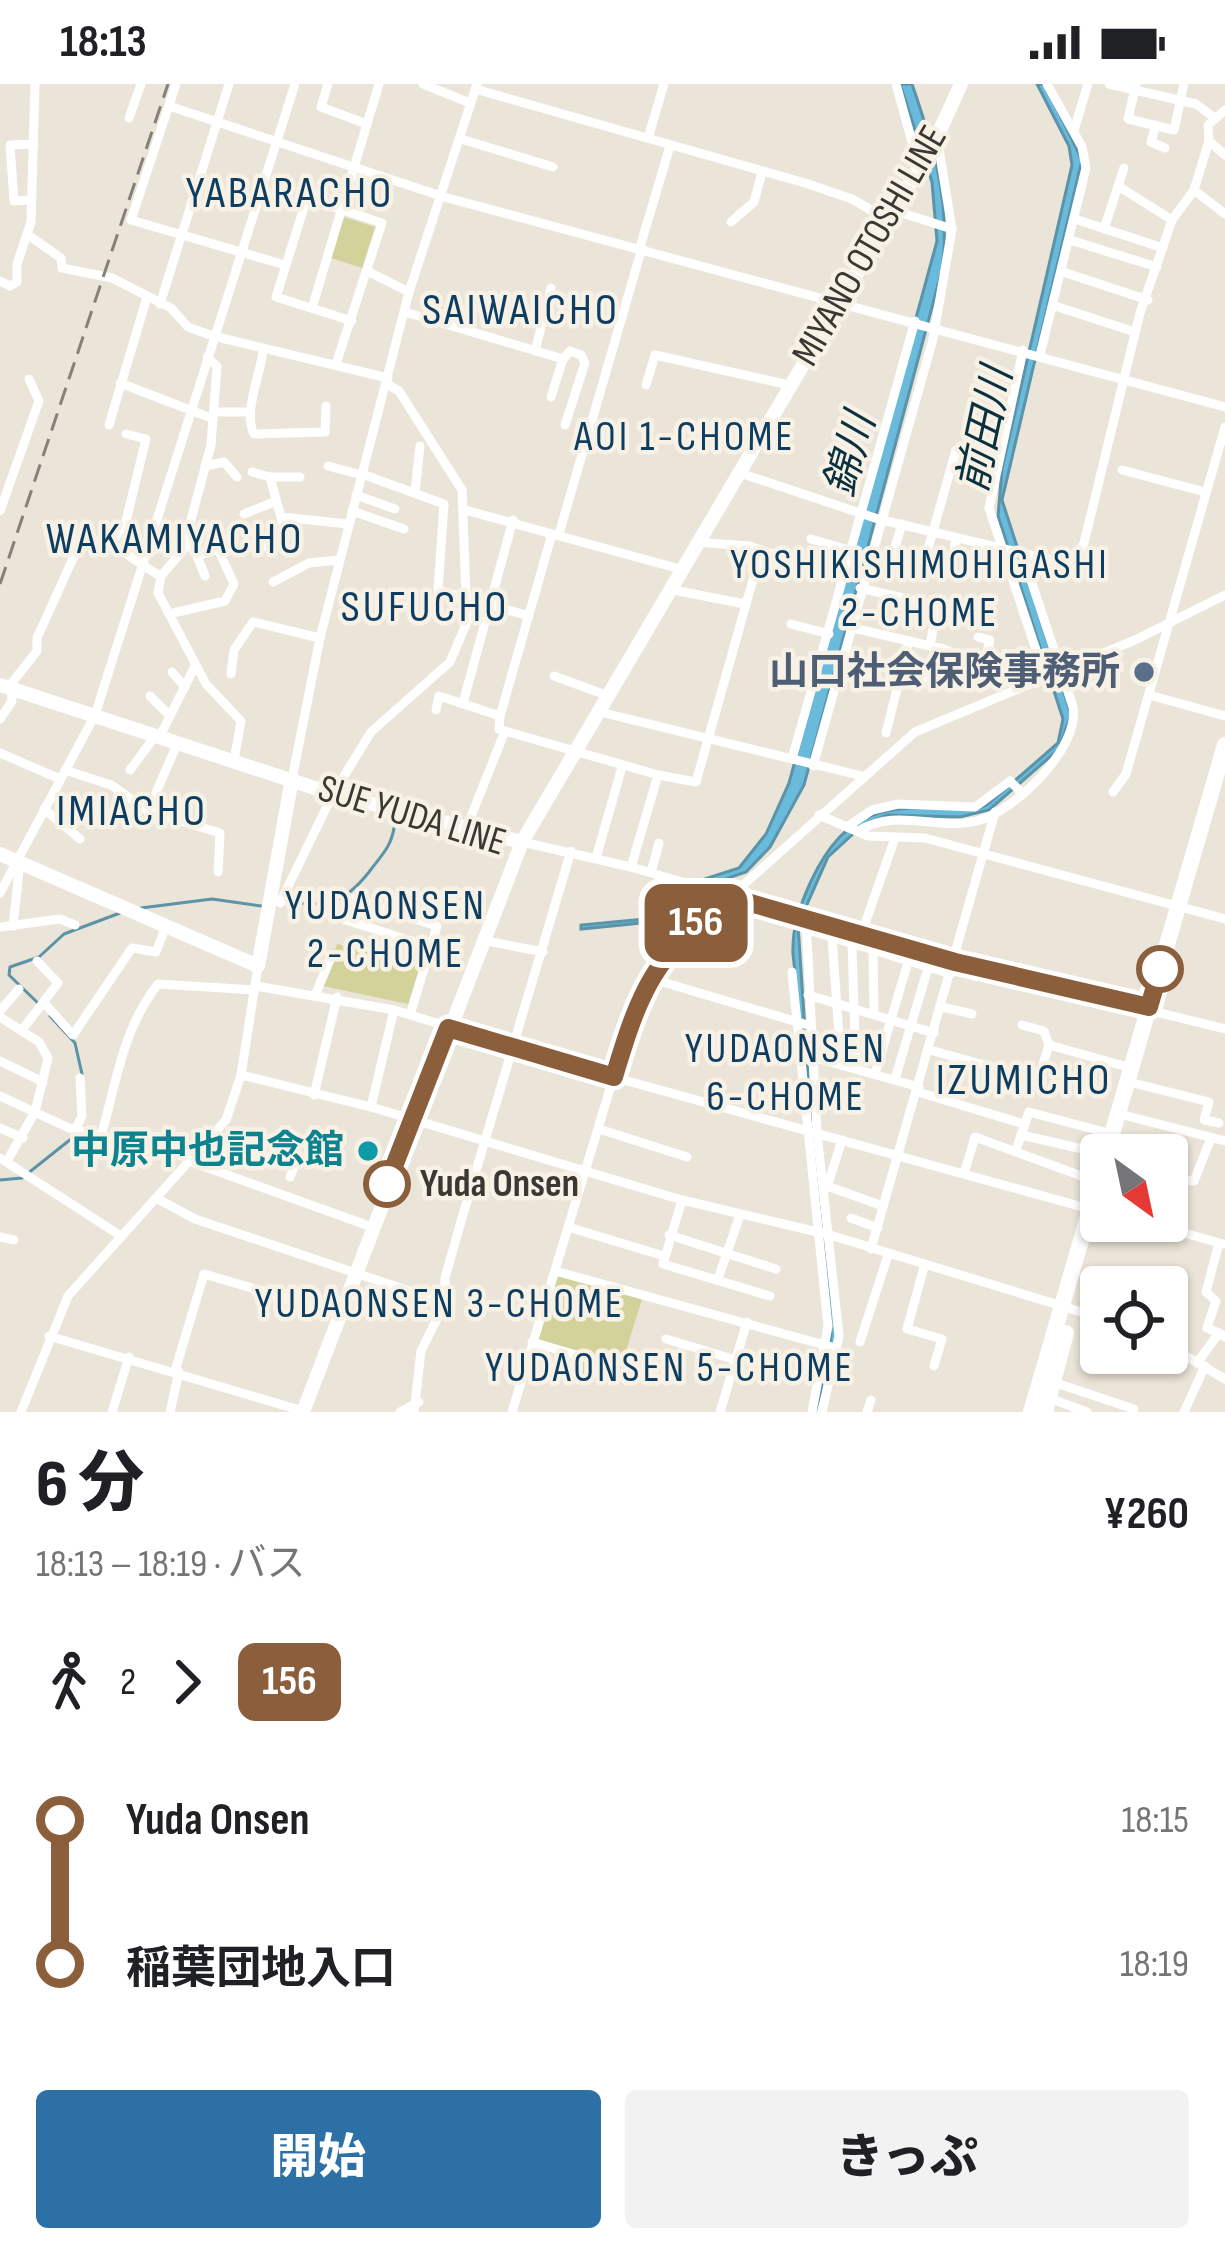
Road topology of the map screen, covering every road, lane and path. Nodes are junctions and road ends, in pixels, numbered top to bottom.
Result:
1 (35, 84) edge
2 (141, 84) edge
3 (176, 84) edge
4 (229, 84) edge
5 (295, 84) edge
6 (328, 84) edge
7 (379, 84) edge
8 (423, 84) edge
9 (664, 84) edge
10 (896, 84) edge
11 (961, 84) edge
12 (1047, 84) edge
13 (1057, 84) edge
14 (1088, 84) edge
15 (1109, 84) edge
16 (1184, 84) edge
17 (476, 87) edge
18 (1135, 87) edge
19 (1054, 97) junction
20 (1180, 100) junction
21 (470, 103) junction
22 (169, 106) junction
23 (1225, 110) edge
24 (129, 118) dead end
25 (1215, 118) junction
26 (216, 121) junction
27 (368, 124) junction
28 (1156, 125) junction
29 (1074, 130) junction
30 (937, 138) junction
31 (460, 139) junction
32 (649, 139) junction
33 (275, 140) junction
34 (1210, 141) junction
35 (34, 144) junction
36 (670, 146) junction
37 (1166, 148) dead end
38 (1225, 155) edge
39 (923, 159) junction
40 (554, 167) dead end
41 (354, 168) junction
42 (1124, 168) dead end
43 (762, 172) junction
44 (1118, 186) junction
45 (1194, 190) junction
46 (443, 197) junction
47 (32, 200) junction
48 (344, 210) junction
49 (1225, 214) edge
50 (890, 215) junction
51 (1075, 219) junction
52 (1172, 220) junction
53 (731, 223) dead end
54 (952, 229) junction
55 (1104, 229) junction
56 (28, 235) junction
57 (182, 235) junction
58 (1070, 240) junction
59 (641, 247) junction
60 (1163, 248) junction
61 (240, 251) junction
62 (285, 265) junction
63 (1157, 267) junction
64 (368, 271) junction
65 (1063, 272) junction
66 (0, 281) edge
67 (551, 288) dead end
68 (409, 292) junction
69 (147, 297) junction
70 (839, 299) junction
71 (1148, 300) junction
72 (160, 304) junction
73 (1055, 306) junction
74 (311, 308) junction
75 (405, 312) junction
76 (352, 321) junction
77 (916, 321) junction
78 (932, 325) junction
79 (1135, 332) junction
80 (213, 336) junction
81 (262, 351) junction
82 (535, 351) junction
83 (1025, 351) junction
84 (207, 356) junction
85 (1040, 356) junction
86 (563, 359) junction
87 (336, 364) junction
88 (29, 379) dead end
89 (1124, 379) junction
90 (387, 381) junction
91 (120, 383) junction
92 (646, 385) dead end
93 (789, 386) junction
94 (551, 397) dead end
95 (326, 406) dead end
96 (1225, 407) edge
97 (190, 411) junction
98 (249, 412) junction
99 (214, 415) junction
100 (109, 425) dead end
101 (565, 425) dead end
102 (1225, 427) edge
103 (126, 434) dead end
104 (420, 446) dead end
105 (996, 461) junction
106 (419, 462) junction
107 (436, 463) dead end
108 (205, 466) junction
109 (328, 466) dead end
110 (1122, 470) dead end
111 (252, 472) dead end
112 (737, 472) junction
113 (362, 474) junction
114 (237, 477) dead end
115 (270, 477) junction
116 (300, 477) dead end
117 (415, 492) junction
118 (1205, 492) junction
119 (356, 495) junction
120 (274, 502) junction
121 (395, 509) dead end
122 (465, 510) junction
123 (0, 511) edge
124 (352, 511) junction
125 (858, 512) junction
126 (244, 514) dead end
127 (280, 517) junction
128 (879, 519) junction
129 (513, 520) junction
130 (348, 524) junction
131 (902, 524) junction
132 (404, 530) dead end
133 (932, 532) junction
134 (556, 534) junction
135 (956, 538) junction
136 (811, 539) dead end
137 (186, 540) junction
138 (696, 542) junction
139 (111, 544) junction
140 (257, 549) dead end
141 (849, 550) junction
142 (761, 551) junction
143 (1005, 553) junction
144 (196, 556) junction
145 (1022, 556) junction
146 (339, 560) junction
147 (889, 567) dead end
148 (142, 568) junction
149 (680, 569) junction
150 (161, 576) junction
151 (205, 576) dead end
152 (841, 578) junction
153 (273, 582) dead end
154 (860, 588) junction
155 (668, 590) junction
156 (1225, 595) edge
157 (468, 598) junction
158 (493, 604) junction
159 (745, 604) junction
160 (169, 614) junction
161 (530, 616) junction
162 (791, 624) dead end
163 (1165, 624) junction
164 (849, 627) junction
165 (829, 634) junction
166 (978, 637) dead end
167 (320, 638) junction
168 (909, 641) junction
169 (930, 646) junction
170 (943, 649) junction
171 (195, 666) junction
172 (983, 667) junction
173 (1062, 670) junction
174 (901, 671) junction
175 (172, 672) dead end
176 (232, 674) dead end
177 (554, 676) dead end
178 (1045, 677) junction
179 (7, 687) edge
180 (184, 687) junction
181 (1015, 688) junction
182 (606, 694) junction
183 (1149, 695) junction
184 (150, 696) dead end
185 (463, 704) junction
186 (436, 710) dead end
187 (596, 711) junction
188 (94, 715) junction
189 (170, 716) junction
190 (500, 716) junction
191 (1225, 716) edge
192 (0, 719) edge
193 (505, 731) junction
194 (886, 734) dead end
195 (158, 736) junction
196 (708, 738) junction
197 (178, 742) junction
198 (1225, 745) edge
199 (0, 754) edge
200 (571, 754) junction
201 (792, 759) junction
202 (234, 760) junction
203 (813, 766) junction
204 (622, 767) junction
205 (130, 770) dead end
206 (63, 775) junction
207 (658, 775) junction
208 (862, 776) junction
209 (292, 779) junction
210 (1225, 782) edge
211 (1021, 792) junction
212 (1113, 792) dead end
213 (333, 794) junction
214 (44, 809) junction
215 (148, 811) junction
216 (995, 812) junction
217 (819, 815) junction
218 (466, 829) junction
219 (852, 829) junction
220 (895, 838) junction
221 (80, 839) dead end
222 (522, 842) junction
223 (659, 843) dead end
224 (572, 851) junction
225 (987, 854) junction
226 (12, 858) edge
227 (596, 858) junction
228 (632, 867) junction
229 (218, 872) dead end
230 (650, 872) junction
231 (0, 893) edge
232 (726, 896) junction
233 (353, 899) dead end
234 (273, 904) junction
235 (1182, 911) junction
236 (343, 919) dead end
237 (1225, 919) edge
238 (803, 921) junction
239 (75, 925) dead end
240 (14, 926) junction
241 (166, 926) junction
242 (0, 927) edge
243 (832, 937) junction
244 (482, 940) junction
245 (856, 940) junction
246 (430, 947) junction
247 (873, 951) junction
248 (543, 952) junction
249 (332, 955) dead end
250 (38, 961) dead end
251 (908, 962) junction
252 (955, 962) junction
253 (258, 966) junction
254 (928, 968) junction
255 (792, 972) dead end
256 (951, 974) junction
257 (649, 978) junction
258 (255, 988) junction
259 (19, 989) dead end
260 (316, 993) junction
261 (808, 994) junction
262 (337, 997) junction
263 (834, 1003) junction
264 (46, 1005) junction
265 (942, 1007) junction
266 (855, 1009) junction
267 (1154, 1009) junction
268 (394, 1010) junction
269 (0, 1014) edge
270 (874, 1014) junction
271 (972, 1014) dead end
272 (410, 1015) junction
273 (891, 1019) junction
274 (1022, 1025) dead end
275 (802, 1026) junction
276 (910, 1026) junction
277 (448, 1028) junction
278 (1225, 1029) edge
279 (22, 1030) junction
280 (934, 1033) junction
281 (1049, 1045) junction
282 (513, 1049) junction
283 (930, 1050) junction
284 (812, 1057) junction
285 (0, 1061) edge
286 (841, 1064) junction
287 (856, 1070) junction
288 (875, 1074) junction
289 (241, 1075) junction
290 (1134, 1076) junction
291 (614, 1077) junction
292 (80, 1078) dead end
293 (896, 1079) junction
294 (43, 1082) junction
295 (919, 1089) junction
296 (314, 1095) junction
297 (0, 1096) edge
298 (371, 1107) junction
299 (34, 1112) junction
300 (1127, 1116) junction
301 (412, 1118) junction
302 (1219, 1123) dead end
303 (0, 1128) edge
304 (598, 1129) junction
305 (75, 1130) junction
306 (1023, 1130) junction
307 (813, 1132) junction
308 (1112, 1134) joint
309 (1122, 1134) edge
310 (23, 1138) junction
311 (1211, 1138) junction
312 (842, 1140) junction
313 (1225, 1141) edge
314 (487, 1143) junction
315 (1080, 1148) edge
316 (1016, 1150) junction
317 (298, 1156) dead end
318 (898, 1156) junction
319 (687, 1157) dead end
320 (4, 1159) edge
321 (189, 1161) junction
322 (1080, 1169) edge
323 (587, 1172) junction
324 (964, 1174) junction
325 (290, 1177) dead end
326 (1188, 1180) edge
327 (825, 1186) junction
328 (156, 1198) junction
329 (682, 1200) junction
330 (883, 1206) junction
331 (1080, 1206) edge
332 (740, 1215) junction
333 (850, 1218) dead end
334 (372, 1227) junction
335 (568, 1227) junction
336 (878, 1228) junction
337 (823, 1233) junction
338 (1188, 1234) edge
339 (669, 1235) junction
340 (121, 1236) junction
341 (0, 1237) edge
342 (14, 1240) dead end
343 (1086, 1242) edge
344 (1222, 1243) edge
345 (871, 1249) junction
346 (728, 1253) junction
347 (888, 1255) junction
348 (664, 1256) junction
349 (924, 1267) junction
350 (776, 1270) dead end
351 (555, 1271) junction
352 (355, 1273) junction
353 (718, 1279) junction
354 (770, 1296) dead end
355 (445, 1303) junction
356 (1067, 1306) junction
357 (1080, 1311) edge
358 (340, 1314) junction
359 (747, 1322) junction
360 (1222, 1335) edge
361 (49, 1336) junction
362 (666, 1339) dead end
363 (532, 1342) junction
364 (860, 1342) dead end
365 (833, 1347) junction
366 (129, 1357) junction
367 (583, 1357) dead end
368 (1188, 1357) edge
369 (736, 1360) junction
370 (1201, 1365) junction
371 (934, 1366) dead end
372 (177, 1372) junction
373 (1225, 1378) edge
374 (1049, 1398) edge
375 (871, 1400) dead end
376 (417, 1407) edge
377 (1134, 1408) dead end
378 (21, 1412) edge
379 (112, 1412) edge
380 (170, 1412) edge
381 (305, 1412) edge
382 (400, 1412) edge
383 (512, 1412) edge
384 (720, 1412) edge
385 (812, 1412) edge
386 (822, 1412) edge
387 (867, 1412) edge
388 (1031, 1412) edge
389 (1087, 1412) edge
390 (1184, 1412) edge

1 - 35 street
2 - 24 street
3 - 22 street
4 - 26 street
5 - 33 street
6 - 27 street
7 - 27 street
8 - 21 street
9 - 32 street
10 - 39 street
11 - 30 main road, MIYANO OTOSHI LINE
12 - 19 street
13 - 19 street
14 - 29 street
15 - 18 street
16 - 20 street
17 - 21 street
17 - 32 street
18 - 20 street
18 - 28 street
19 - 29 street
20 - 25 street
20 - 28 street
21 - 31 street
22 - 26 street
22 - 57 street
23 - 25 street
25 - 34 street
26 - 33 street
26 - 57 street
27 - 41 street
28 - 37 street
29 - 51 street
30 - 39 main road, MIYANO OTOSHI LINE
30 - 54 street
31 - 40 street
31 - 46 street
32 - 36 street
33 - 41 street
33 - 61 street
34 - 38 street
34 - 45 street
35 - 47 street
35 - 47 street
36 - 43 street
36 - 59 street
39 - 50 main road, MIYANO OTOSHI LINE
41 - 46 street
41 - 48 street
42 - 44 street
43 - 50 street
43 - 53 street
44 - 52 street
44 - 55 street
45 - 49 street
45 - 52 street
46 - 59 street
46 - 68 street
47 - 56 street
48 - 62 street
48 - 64 street
48 - 74 street
50 - 54 street
50 - 70 main road, MIYANO OTOSHI LINE
51 - 55 street
51 - 58 street
52 - 60 street
54 - 78 street
55 - 60 street
56 - 66 street
56 - 69 street
57 - 61 street
57 - 72 street
58 - 63 street
58 - 65 street
59 - 70 street
59 - 134 street
60 - 63 street
61 - 62 street
61 - 80 street
62 - 74 street
63 - 71 street
64 - 68 street
64 - 76 street
65 - 71 street
65 - 73 street
67 - 82 street
68 - 75 street
69 - 72 street
69 - 91 street
70 - 77 street
70 - 93 main road, MIYANO OTOSHI LINE
71 - 79 street
72 - 80 street
73 - 79 street
73 - 85 street
74 - 76 street
75 - 82 street
75 - 90 street
76 - 87 street
77 - 78 street
77 - 125 street
78 - 83 street
78 - 128 street
79 - 89 street
80 - 81 street
80 - 84 street
81 - 87 street
81 - 98 street
82 - 86 street
83 - 85 street
83 - 105 street
84 - 97 street
84 - 99 street
85 - 89 street
86 - 94 street
86 - 101 street
87 - 90 street
88 - 123 street
89 - 96 street
89 - 145 street
90 - 113 street
90 - 122 street
91 - 97 street
91 - 100 street
92 - 93 street
93 - 112 main road, MIYANO OTOSHI LINE
95 - 98 street
97 - 99 street
97 - 148 street
98 - 99 street
99 - 108 street
102 - 118 street
103 - 139 street
104 - 106 street
105 - 133 street
105 - 143 street
106 - 107 street
106 - 117 street
108 - 114 street
108 - 137 street
109 - 113 street
110 - 118 street
111 - 115 street
112 - 125 street
112 - 138 main road, MIYANO OTOSHI LINE
113 - 117 street
113 - 119 street
115 - 116 street
115 - 120 street
117 - 157 street
118 - 163 street
119 - 121 street
119 - 124 street
120 - 126 street
120 - 127 street
122 - 129 street
122 - 157 street
124 - 130 street
124 - 132 street
125 - 128 street
125 - 141 street
127 - 130 street
127 - 140 street
128 - 131 street
128 - 154 street
129 - 134 street
129 - 158 street
130 - 146 street
131 - 133 street
131 - 147 street
133 - 135 street
133 - 135 street
134 - 149 street
134 - 161 street
135 - 143 street
136 - 141 street
137 - 144 street
137 - 150 street
138 - 142 street
138 - 149 main road, MIYANO OTOSHI LINE
139 - 148 street
139 - 192 street
141 - 152 street
142 - 152 street
142 - 159 street
143 - 145 street
143 - 178 street
144 - 151 street
144 - 160 street
145 - 173 street
146 - 153 street
146 - 167 street
148 - 150 street
148 - 188 street
149 - 155 main road, MIYANO OTOSHI LINE
150 - 160 street
152 - 165 street
154 - 164 street
154 - 169 street
155 - 159 street
155 - 182 main road, MIYANO OTOSHI LINE
156 - 163 street
157 - 158 street
157 - 213 street
158 - 161 street
158 - 185 street
159 - 196 street
160 - 171 street
161 - 190 street
162 - 165 street
163 - 173 street
163 - 183 street
164 - 168 street
164 - 203 street
165 - 201 street
166 - 172 street
167 - 176 street
167 - 209 street
168 - 169 street
168 - 174 street
169 - 170 street
170 - 172 street
170 - 174 street
171 - 180 street
171 - 202 street
172 - 181 street
173 - 178 street
173 - 211 street
174 - 194 street
175 - 180 street
177 - 182 street
178 - 181 street
179 - 188 main road, SUE YUDA LINE
180 - 189 street
181 - 208 street
182 - 187 main road, MIYANO OTOSHI LINE
183 - 191 street
183 - 212 street
184 - 189 street
185 - 186 street
185 - 190 street
187 - 196 street
187 - 200 main road, MIYANO OTOSHI LINE
188 - 195 main road, SUE YUDA LINE
188 - 206 street
189 - 195 street
190 - 193 street
193 - 200 street
193 - 218 street
195 - 197 main road, SUE YUDA LINE
195 - 205 street
196 - 201 street
196 - 207 street
197 - 202 main road, SUE YUDA LINE
197 - 215 street
198 - 235 highway
199 - 206 street
200 - 204 street
200 - 222 main road, MIYANO OTOSHI LINE
201 - 203 street
202 - 209 main road, SUE YUDA LINE
203 - 208 street
204 - 207 street
204 - 227 street
206 - 214 street
206 - 215 street
207 - 228 street
208 - 217 street
209 - 213 main road, SUE YUDA LINE
209 - 234 main road
210 - 235 highway
211 - 216 street
211 - 219 street
213 - 218 main road, SUE YUDA LINE
213 - 234 street
214 - 221 street
214 - 226 street
215 - 229 street
216 - 219 street
216 - 225 street
217 - 219 street
217 - 232 street
218 - 222 main road, SUE YUDA LINE
219 - 220 street
220 - 225 street
220 - 245 street
222 - 224 street
222 - 244 main road, SUE YUDA LINE
223 - 230 street
224 - 227 street
224 - 248 street
225 - 235 street
225 - 252 street
226 - 231 street
226 - 240 street
226 - 241 main road
227 - 228 street
228 - 230 street
230 - 232 street
232 - 238 street
232 - 257 street
233 - 246 street
234 - 253 main road
235 - 237 street
235 - 267 highway
236 - 246 street
238 - 243 street
238 - 245 street
238 - 261 street
239 - 240 street
240 - 242 street
241 - 253 main road
241 - 264 street
243 - 245 street
243 - 263 street
244 - 248 street
244 - 277 main road, SUE YUDA LINE
245 - 247 street
245 - 252 street
245 - 266 street
246 - 272 street
247 - 251 street
247 - 270 street
248 - 282 street
249 - 260 street
250 - 264 street
251 - 254 street
251 - 273 street
252 - 256 street
252 - 267 street
253 - 258 street
254 - 256 street
254 - 276 street
255 - 275 street
256 - 265 street
257 - 275 street
257 - 291 street
258 - 260 street
258 - 289 street
258 - 305 street
259 - 269 street
260 - 262 street
261 - 263 street
261 - 275 street
262 - 268 street
262 - 296 street
263 - 266 street
263 - 286 street
264 - 279 street
265 - 271 street
265 - 280 street
266 - 270 street
266 - 287 street
267 - 278 street
267 - 290 highway
268 - 272 street
268 - 298 street
269 - 279 street
270 - 273 street
272 - 277 street
273 - 276 street
273 - 288 street
274 - 281 street
275 - 284 street
275 - 307 street
276 - 280 street
276 - 293 street
277 - 282 street
277 - 301 main road, SUE YUDA LINE
279 - 294 street
280 - 283 street
281 - 283 street
281 - 290 street
282 - 291 street
282 - 314 street
283 - 295 street
284 - 286 street
284 - 307 street
285 - 294 street
286 - 287 street
287 - 288 street
288 - 293 street
289 - 296 street
289 - 321 street
290 - 300 highway
290 - 302 street
290 - 308 highway
291 - 304 street
291 - 307 street
292 - 305 street
293 - 295 street
294 - 299 street
295 - 306 street
295 - 318 street
296 - 298 street
297 - 299 street
298 - 301 street
299 - 305 street
299 - 310 street
300 - 309 highway
300 - 311 street
301 - 314 street
301 - 334 main road, SUE YUDA LINE
303 - 310 street
304 - 319 street
304 - 323 street
306 - 308 street
306 - 315 street
306 - 316 street
307 - 312 street
307 - 327 street
307 - 337 street
310 - 320 street
311 - 313 street
311 - 326 street
312 - 318 street
312 - 327 street
314 - 323 street
314 - 355 street
316 - 322 street
316 - 324 street
317 - 325 street
318 - 324 street
318 - 330 street
320 - 340 street
321 - 328 street
321 - 334 street
323 - 329 street
323 - 335 street
324 - 331 street
327 - 330 street
327 - 337 street
328 - 340 street
328 - 352 street
329 - 332 street
329 - 339 street
330 - 336 street
332 - 337 street
332 - 346 street
333 - 336 street
334 - 352 main road, SUE YUDA LINE
335 - 348 street
335 - 351 street
336 - 345 street
337 - 345 street
337 - 365 street
338 - 344 street
339 - 346 street
339 - 348 street
340 - 361 street
341 - 342 street
343 - 356 highway
344 - 360 street
345 - 347 street
346 - 350 street
346 - 353 street
347 - 349 street
347 - 364 street
348 - 353 street
349 - 356 street
349 - 371 street
351 - 359 street
351 - 363 street
352 - 355 street
352 - 358 main road, SUE YUDA LINE
353 - 354 street
355 - 376 street
356 - 357 street
356 - 374 highway
356 - 388 highway
358 - 372 street
358 - 381 main road, SUE YUDA LINE
359 - 365 street
359 - 369 street
360 - 370 street
361 - 366 street
361 - 378 street
362 - 369 street
363 - 367 street
363 - 383 street
365 - 385 street
365 - 386 street
366 - 372 street
366 - 379 street
368 - 370 street
369 - 384 street
370 - 373 street
370 - 390 street
372 - 380 street
372 - 381 street
374 - 377 street
374 - 389 street
375 - 387 street
376 - 382 street

